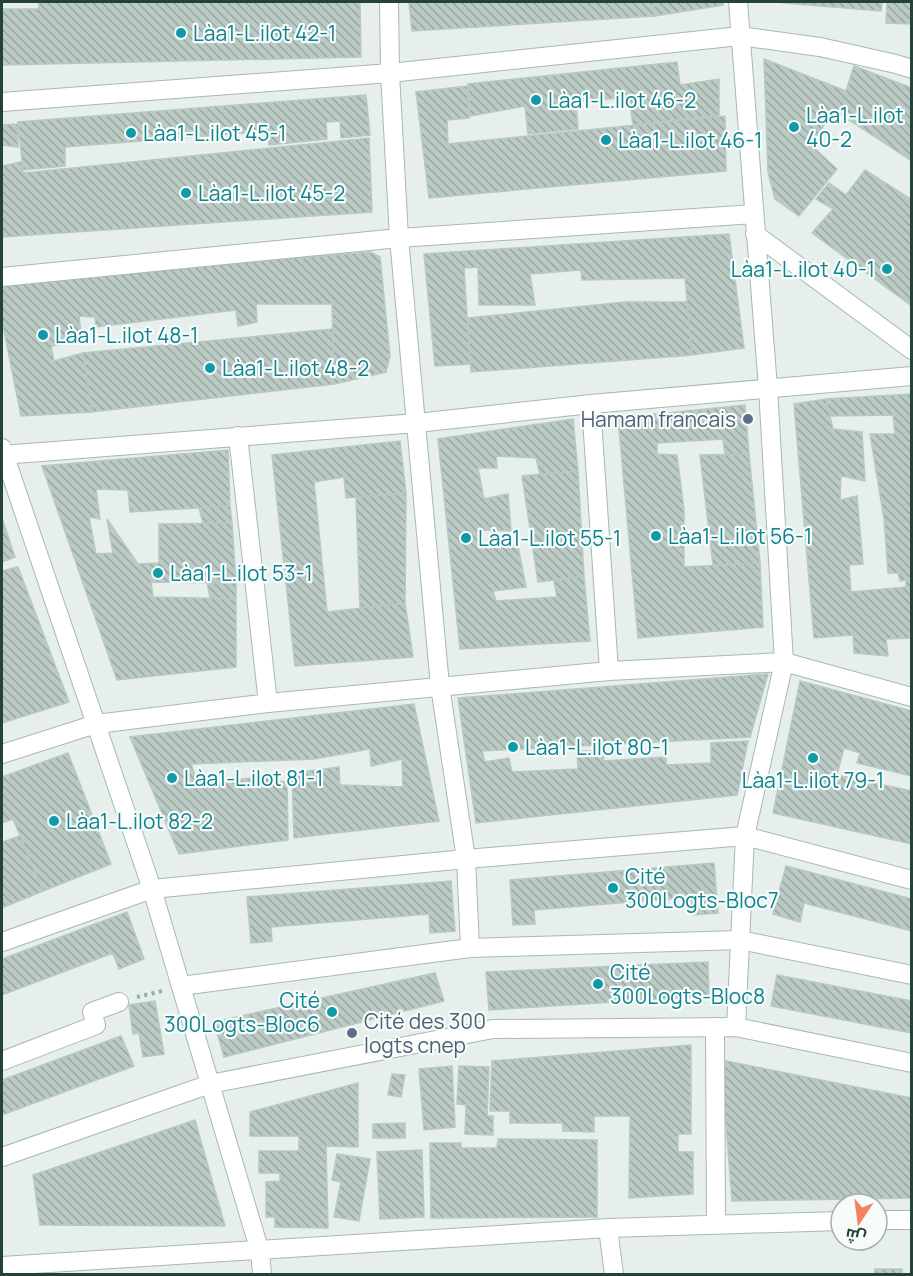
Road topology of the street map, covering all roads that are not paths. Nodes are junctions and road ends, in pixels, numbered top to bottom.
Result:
1 (389, 2) edge
2 (738, 2) edge
3 (741, 36) junction
4 (912, 69) edge
5 (390, 73) junction
6 (2, 102) edge
7 (754, 214) junction
8 (755, 234) junction
9 (399, 238) junction
10 (2, 277) edge
11 (912, 350) edge
12 (912, 376) edge
13 (768, 388) junction
14 (591, 404) junction
15 (417, 423) junction
16 (238, 436) junction
17 (2, 452) edge
18 (784, 662) junction
19 (609, 671) junction
20 (440, 686) junction
21 (912, 697) edge
22 (268, 703) junction
23 (96, 724) junction
24 (2, 754) edge
25 (745, 836) junction
26 (466, 859) junction
27 (912, 880) edge
28 (152, 890) junction
29 (740, 940) junction
30 (2, 942) edge
31 (470, 948) junction
32 (912, 975) edge
33 (181, 986) junction
34 (119, 1002) road end
35 (715, 1027) junction
36 (736, 1027) junction
37 (2, 1061) edge
38 (912, 1063) edge
39 (210, 1084) junction
40 (2, 1157) edge
41 (912, 1220) edge
42 (829, 1221) edge
43 (889, 1221) edge
44 (716, 1224) junction
45 (608, 1228) junction
46 (260, 1252) junction
47 (2, 1266) edge
48 (262, 1275) edge
49 (614, 1275) edge

1 - 5 street
2 - 3 street
3 - 4 street
3 - 5 street
3 - 7 street
5 - 6 street
5 - 9 street
7 - 8 street
7 - 9 street
8 - 11 street
8 - 13 street
9 - 10 street
9 - 15 street
12 - 13 street
13 - 14 street
13 - 18 street
14 - 15 street
14 - 19 street
15 - 16 street
15 - 20 street
16 - 17 street
16 - 22 street
17 - 23 street
18 - 19 street
18 - 21 street
18 - 25 street
19 - 20 street
20 - 22 street
20 - 26 street
22 - 23 street
23 - 24 street
23 - 28 street
25 - 26 street
25 - 27 street
25 - 29 street
26 - 28 street
26 - 31 street
28 - 30 street
28 - 33 street
29 - 31 street
29 - 32 street
29 - 36 street
31 - 33 street
33 - 39 street
34 - 37 street
35 - 36 street
35 - 39 street
35 - 44 street
36 - 38 street
39 - 40 street
39 - 46 street
41 - 43 street
42 - 44 street
44 - 45 street
45 - 46 street
45 - 49 street
46 - 47 street
46 - 48 street

